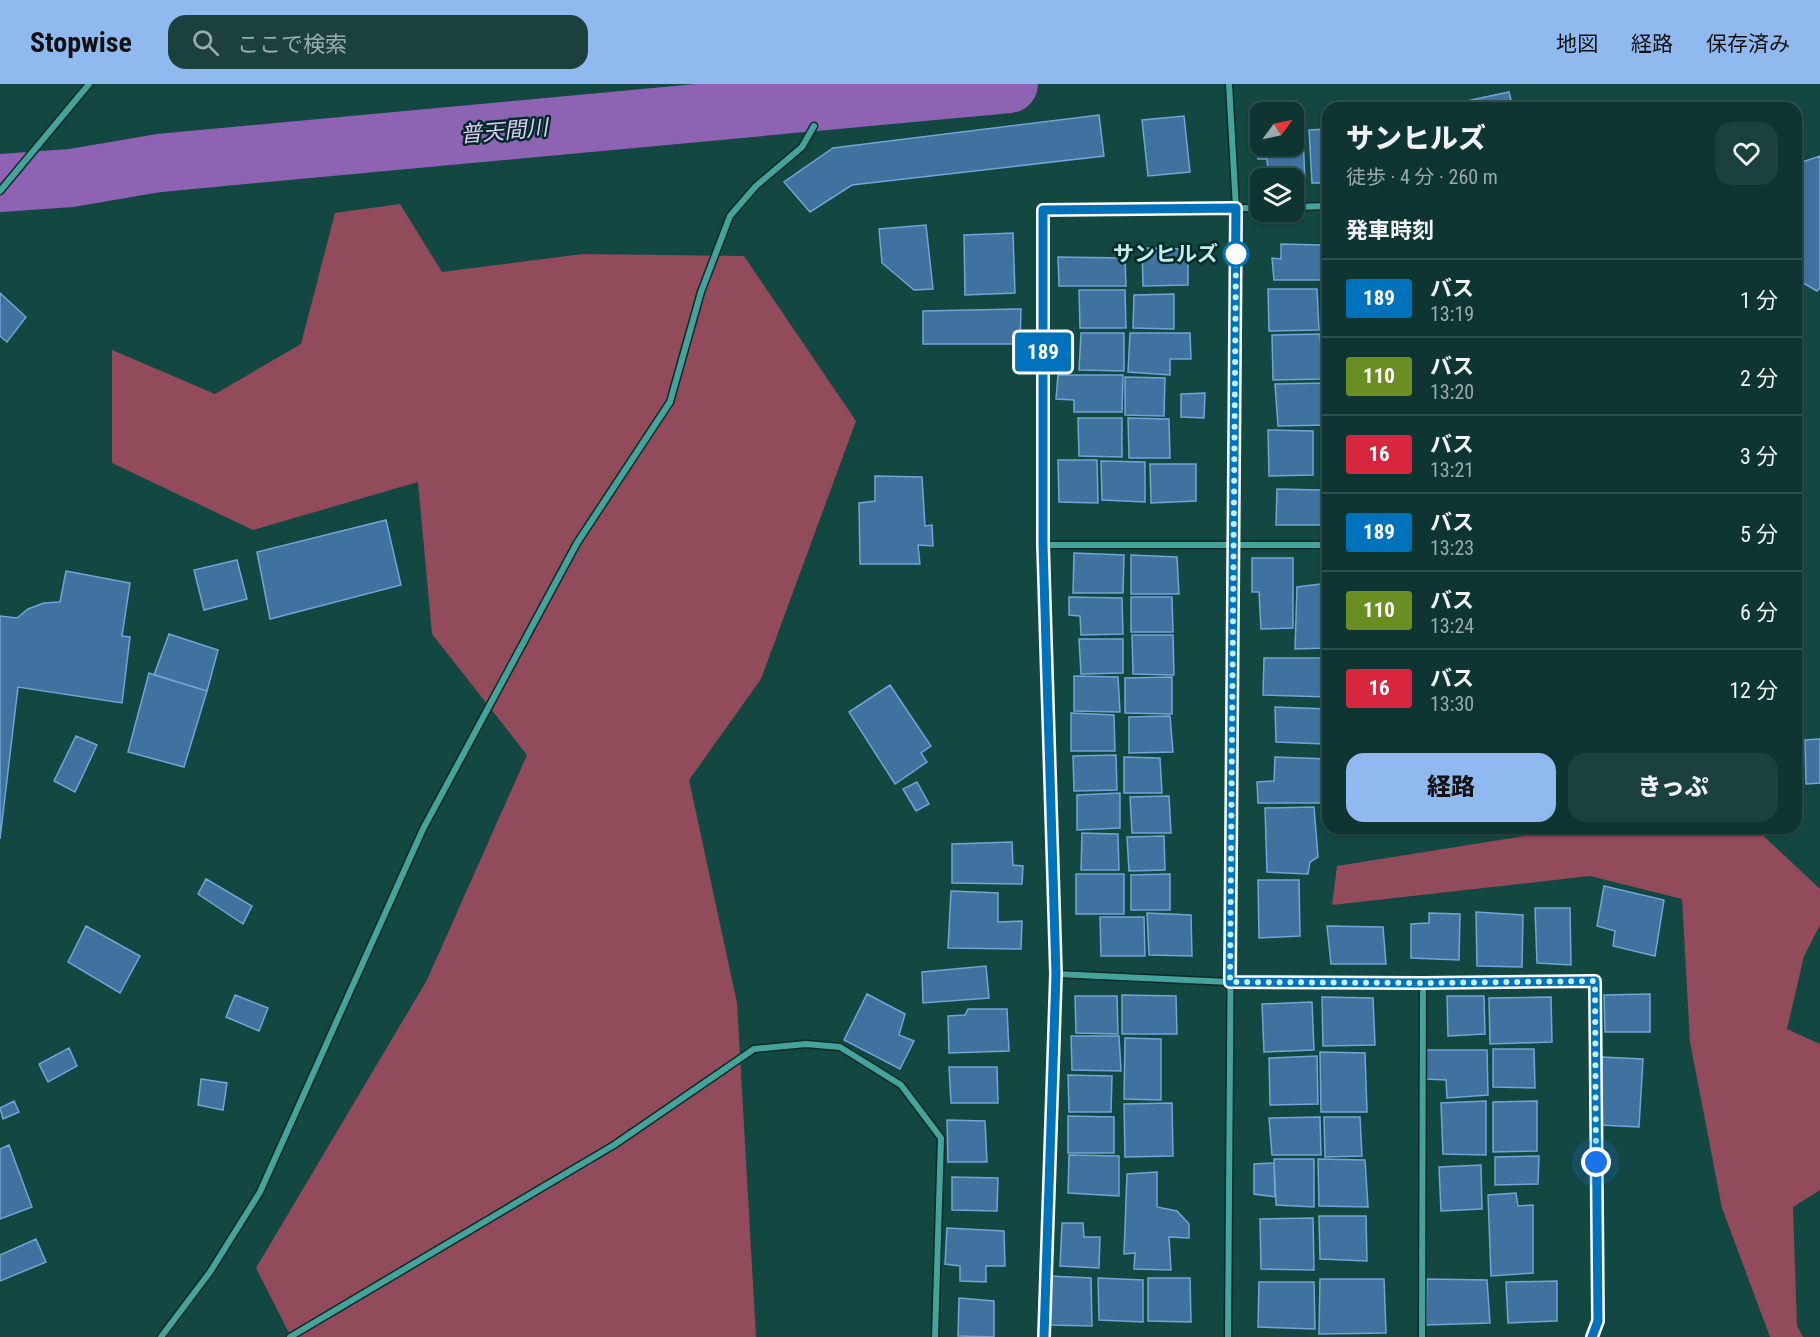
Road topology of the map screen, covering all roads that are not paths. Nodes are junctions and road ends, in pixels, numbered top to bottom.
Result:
1 (89, 84) edge
2 (1228, 84) edge
3 (814, 126) dead end
4 (0, 191) edge
5 (1322, 206) edge
6 (1304, 207) edge
7 (1236, 208) junction
8 (1250, 208) edge
9 (1043, 544) junction
10 (1234, 544) junction
11 (1322, 545) edge
12 (1056, 974) junction
13 (1230, 982) junction
14 (1423, 983) junction
15 (161, 1337) edge
16 (290, 1337) edge
17 (935, 1337) edge
18 (1044, 1337) edge
19 (1228, 1337) edge
20 (1422, 1337) edge
21 (1592, 1337) edge

1 - 4 street
2 - 7 street
3 - 15 street
5 - 6 street
7 - 8 street
7 - 9 street
7 - 10 street
9 - 10 street
9 - 12 street
10 - 11 street
10 - 13 street
12 - 13 street
12 - 18 street
13 - 14 street
13 - 19 street
14 - 20 street
14 - 21 street
16 - 17 street

